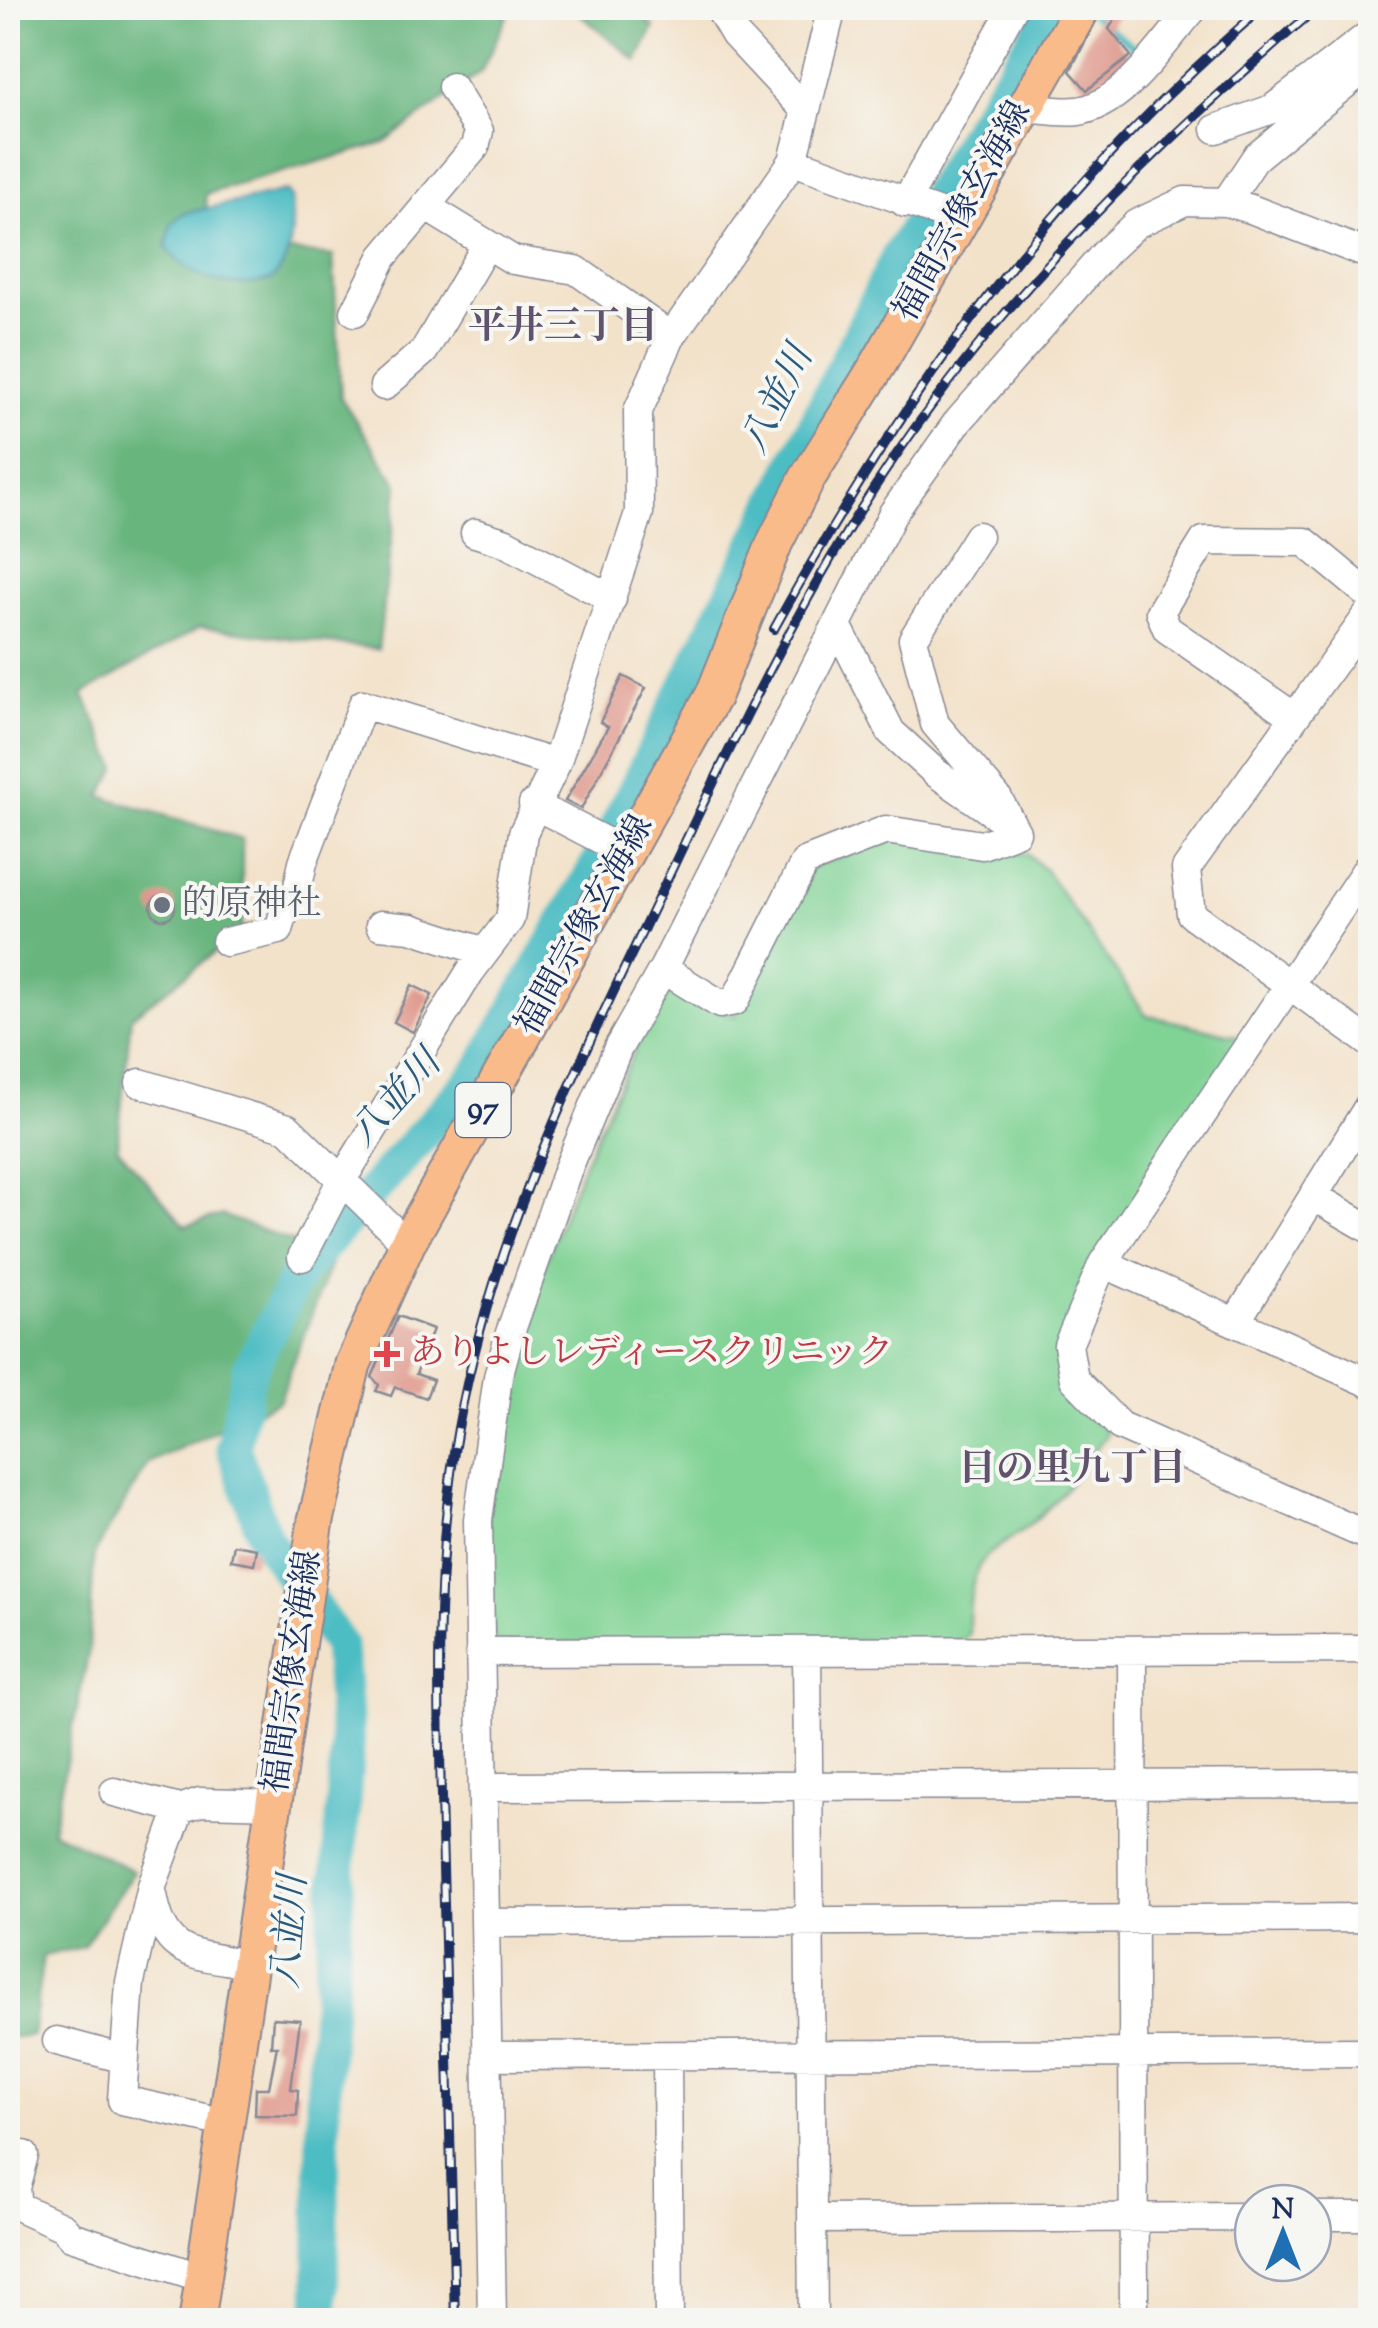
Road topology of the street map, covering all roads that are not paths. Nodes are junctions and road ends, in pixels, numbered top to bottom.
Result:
1 (720, 8) edge
2 (832, 8) edge
3 (1014, 8) edge
4 (1082, 8) edge
5 (1194, 8) edge
6 (1370, 34) edge
7 (1370, 64) edge
8 (452, 88) dead end
9 (1022, 108) junction
10 (804, 109) junction
11 (1216, 128) dead end
12 (793, 161) junction
13 (1226, 202) junction
14 (909, 204) junction
15 (425, 206) junction
16 (953, 219) junction
17 (487, 244) junction
18 (1370, 255) edge
19 (355, 312) dead end
20 (671, 337) junction
21 (384, 386) dead end
22 (474, 533) dead end
23 (978, 536) dead end
24 (1370, 596) edge
25 (612, 598) junction
26 (1370, 612) edge
27 (836, 625) junction
28 (1292, 716) junction
29 (556, 764) junction
30 (532, 804) junction
31 (1016, 832) junction
32 (620, 850) junction
33 (1370, 864) edge
34 (380, 925) dead end
35 (226, 942) dead end
36 (485, 952) junction
37 (663, 969) junction
38 (1290, 987) junction
39 (1370, 1043) edge
40 (140, 1083) dead end
41 (1370, 1104) edge
42 (340, 1183) junction
43 (1315, 1197) junction
44 (1370, 1229) edge
45 (407, 1244) junction
46 (302, 1257) dead end
47 (1104, 1263) junction
48 (1237, 1320) junction
49 (1370, 1383) edge
50 (1370, 1538) edge
51 (1370, 1650) edge
52 (808, 1651) junction
53 (1132, 1651) junction
54 (484, 1652) junction
55 (1132, 1784) junction
56 (1370, 1784) edge
57 (485, 1787) junction
58 (809, 1787) junction
59 (114, 1792) dead end
60 (274, 1804) junction
61 (180, 1808) junction
62 (152, 1886) junction
63 (1370, 1918) edge
64 (1133, 1919) junction
65 (810, 1922) junction
66 (486, 1923) junction
67 (249, 1964) junction
68 (57, 2041) dead end
69 (1132, 2052) junction
70 (1370, 2052) edge
71 (810, 2054) junction
72 (488, 2056) junction
73 (667, 2056) junction
74 (125, 2059) junction
75 (226, 2124) junction
76 (24, 2156) dead end
77 (1333, 2216) edge
78 (1370, 2216) edge
79 (1233, 2217) edge
80 (1134, 2218) junction
81 (813, 2219) junction
82 (203, 2278) junction
83 (197, 2320) edge
84 (492, 2320) edge
85 (669, 2320) edge
86 (813, 2320) edge
87 (1134, 2320) edge

1 - 10 street
2 - 10 street
3 - 14 street
4 - 9 main road, 福間宗像玄海線 / 97
5 - 9 street
6 - 11 street
7 - 13 street
8 - 15 street
9 - 16 main road, 福間宗像玄海線 / 97
10 - 12 street
12 - 14 street
12 - 20 street
13 - 18 street
13 - 27 street
14 - 16 street
15 - 17 street
15 - 19 street
16 - 32 main road, 福間宗像玄海線 / 97
17 - 20 street
17 - 21 street
20 - 25 street
22 - 25 street
23 - 31 street
24 - 28 street
25 - 29 street
26 - 28 street
27 - 31 street
27 - 37 street
28 - 38 street
29 - 30 street
29 - 35 street
30 - 32 street
30 - 36 street
31 - 37 street
32 - 45 main road, 福間宗像玄海線 / 97
33 - 38 street
34 - 36 street
36 - 42 street
37 - 54 street
38 - 39 street
38 - 47 street
40 - 42 street
41 - 43 street
42 - 45 street
42 - 46 street
43 - 44 street
43 - 48 street
45 - 60 main road, 福間宗像玄海線 / 97
47 - 48 street
47 - 50 street
48 - 49 street
51 - 53 street
52 - 53 street
52 - 54 street
52 - 58 street
53 - 55 street
54 - 57 street
55 - 56 street
55 - 58 street
55 - 64 street
57 - 58 street
57 - 66 street
58 - 65 street
59 - 61 street
60 - 61 street
60 - 67 main road, 福間宗像玄海線 / 97
61 - 62 street
62 - 67 street
62 - 74 street
63 - 64 street
64 - 65 street
64 - 69 street
65 - 66 street
65 - 71 street
66 - 72 street
67 - 75 main road, 福間宗像玄海線 / 97
68 - 74 street
69 - 70 street
69 - 71 street
69 - 80 street
71 - 73 street
71 - 81 street
72 - 73 street
72 - 84 street
73 - 85 street
74 - 75 street
75 - 82 main road, 福間宗像玄海線 / 97
76 - 82 street
77 - 78 street
79 - 80 street
80 - 81 street
80 - 87 street
81 - 86 street
82 - 83 main road, 福間宗像玄海線 / 97

